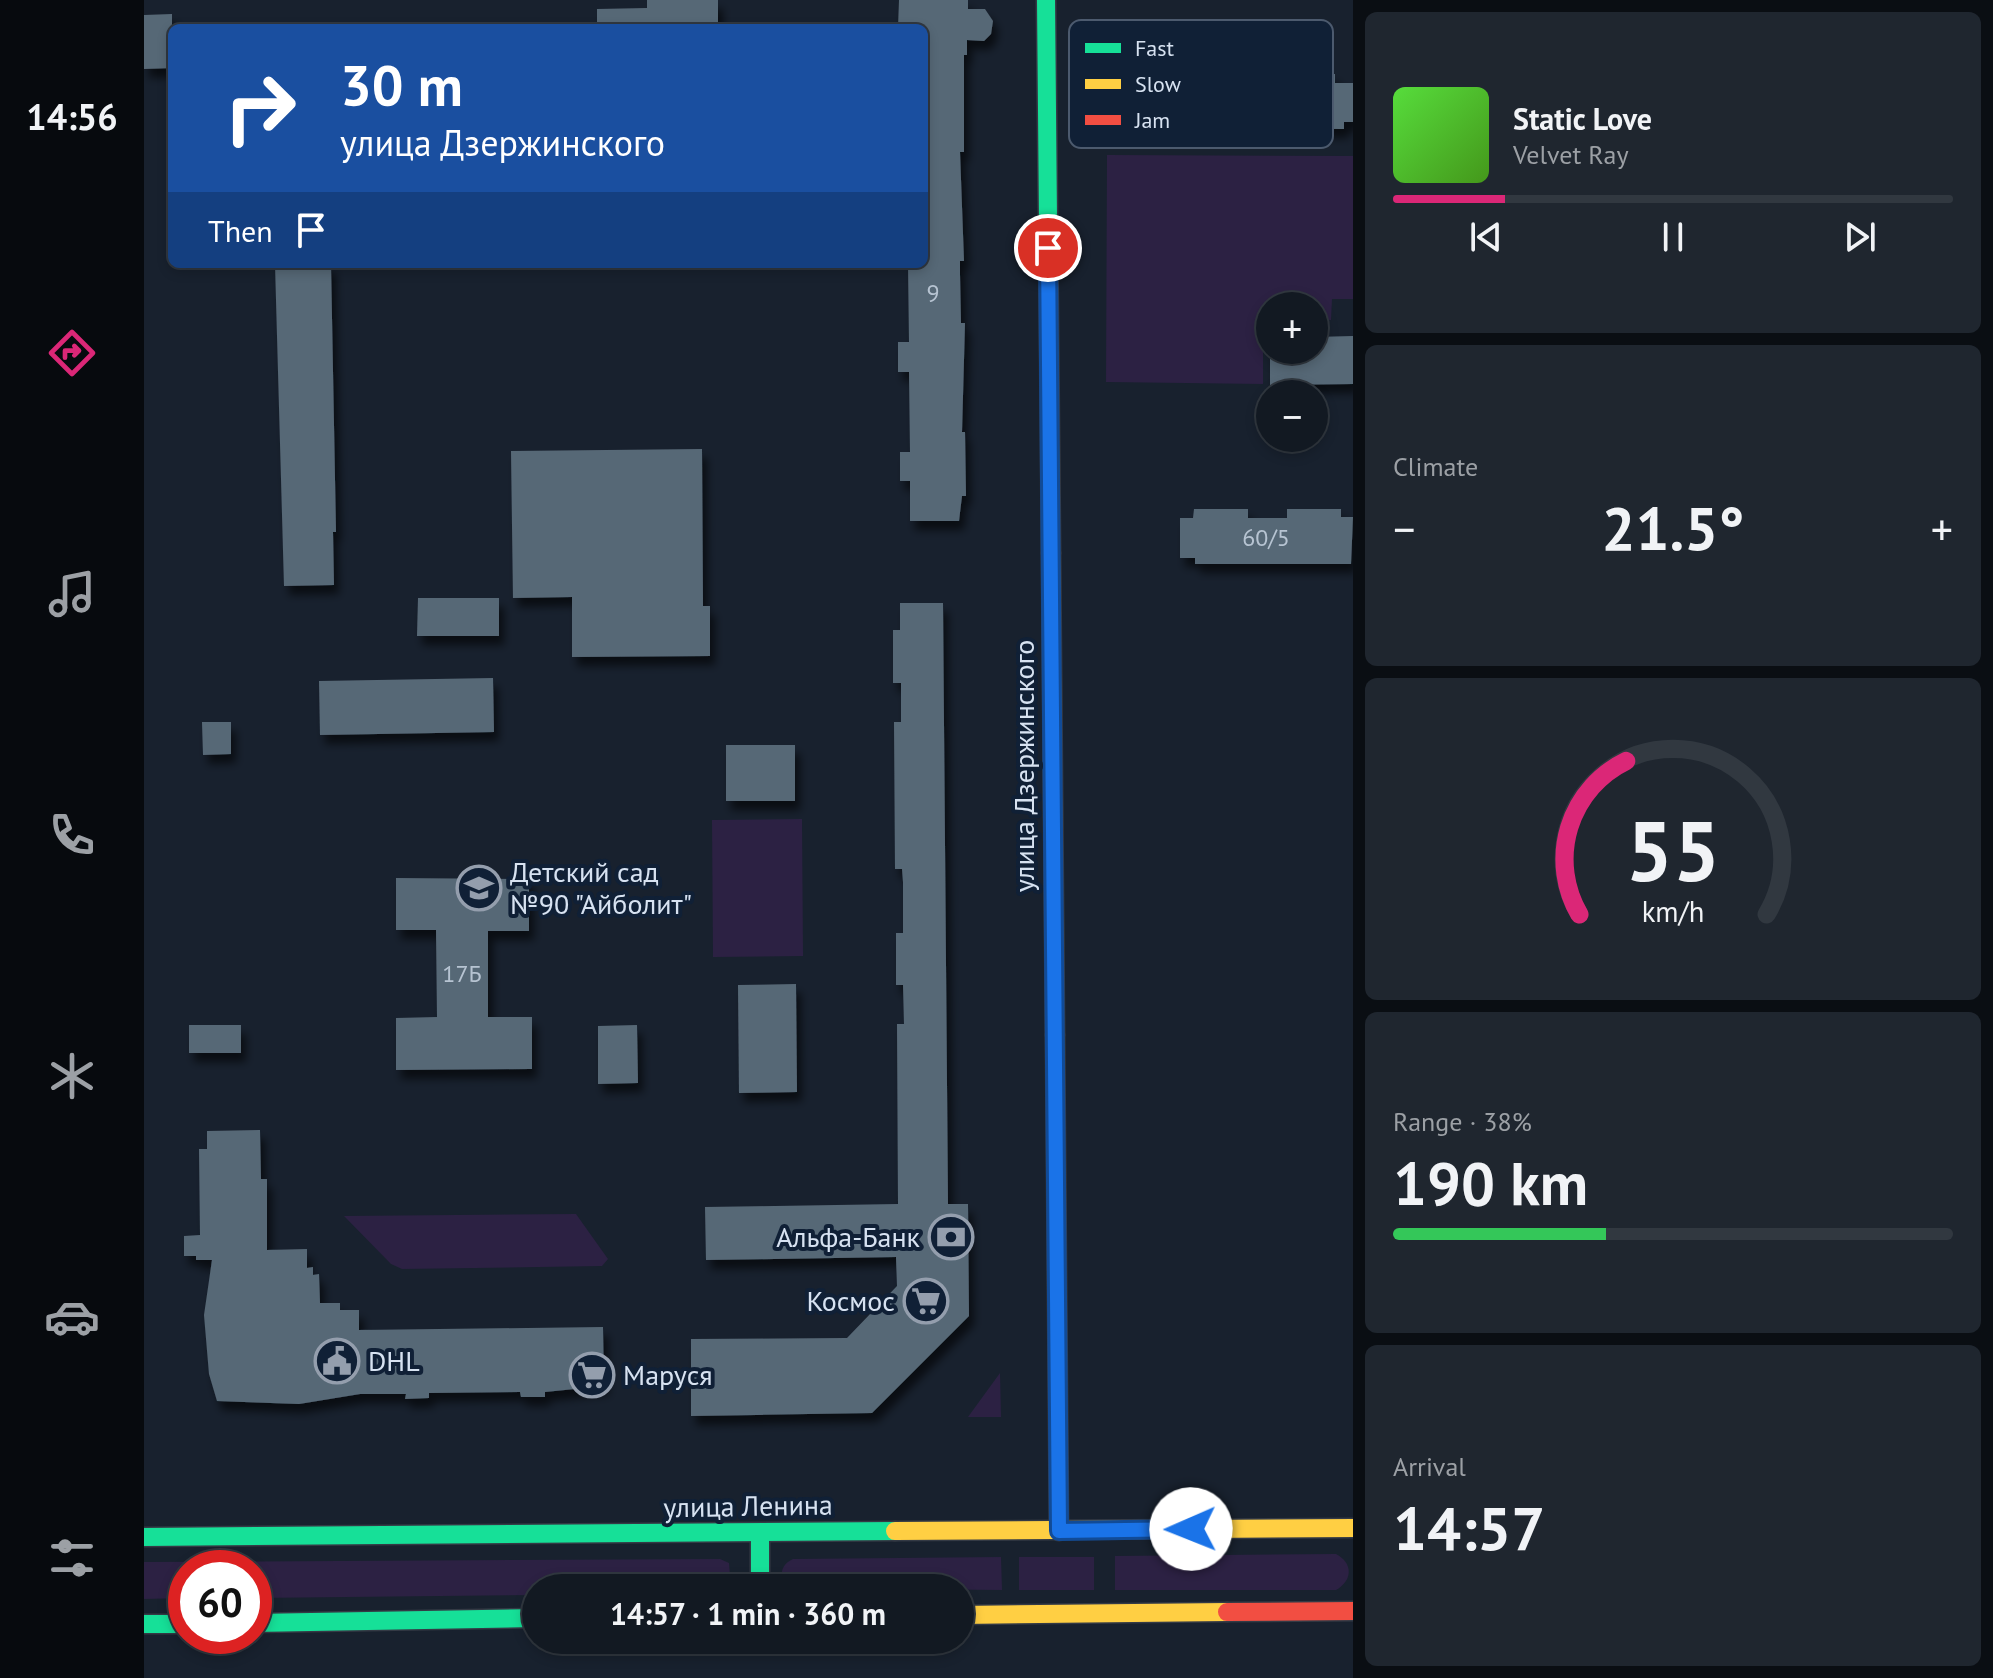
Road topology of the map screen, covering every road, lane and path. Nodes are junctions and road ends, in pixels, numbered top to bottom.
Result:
1 (1046, 0) edge
2 (1347, 1530) edge
3 (1059, 1531) junction
4 (760, 1534) junction
5 (144, 1537) edge
6 (760, 1574) edge
7 (1348, 1608) edge
8 (974, 1615) edge
9 (522, 1618) edge
10 (272, 1623) edge
11 (144, 1624) edge
12 (168, 1624) edge

1 - 3 main road, улица Дзержинского
2 - 3 main road, улица Ленина
3 - 4 main road, улица Ленина
4 - 5 main road, улица Ленина
4 - 6 main road
7 - 8 main road
9 - 10 main road
11 - 12 main road

